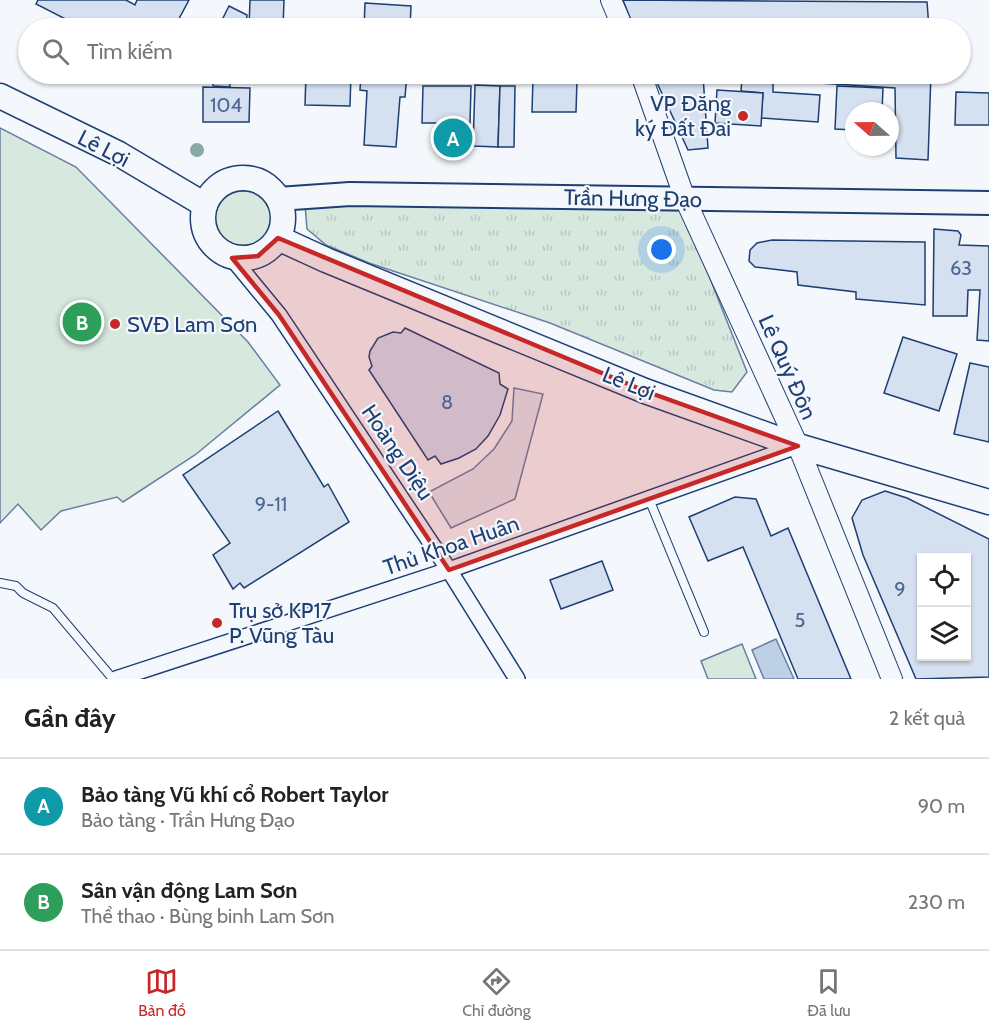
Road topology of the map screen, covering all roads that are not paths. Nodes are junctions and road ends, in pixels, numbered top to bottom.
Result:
1 (611, 0) edge
2 (619, 18) edge
3 (645, 84) edge
4 (0, 96) edge
5 (278, 199) junction
6 (685, 199) junction
7 (989, 203) edge
8 (205, 205) junction
9 (278, 238) junction
10 (232, 258) junction
11 (798, 446) junction
12 (649, 499) junction
13 (989, 502) edge
14 (450, 570) junction
15 (0, 583) edge
16 (704, 632) dead end
17 (114, 679) edge
18 (517, 679) edge
19 (892, 679) edge

1 - 2 street
3 - 6 street, Lê Quý Đôn
4 - 8 main road, Lê Lợi
5 - 6 main road, Trần Hưng Đạo
5 - 8 main road
5 - 9 main road
6 - 7 main road, Trần Hưng Đạo
6 - 11 street, Lê Quý Đôn
8 - 10 main road
9 - 10 main road
9 - 11 main road, Lê Lợi
10 - 14 street, Hoàng Diệu
11 - 12 street, Thủ Khoa Huân
11 - 13 main road, Lê Lợi
11 - 19 street, Lê Quý Đôn
12 - 14 street, Thủ Khoa Huân
12 - 16 lane
14 - 17 street, Thủ Khoa Huân
14 - 18 street, Hoàng Diệu
15 - 17 lane

